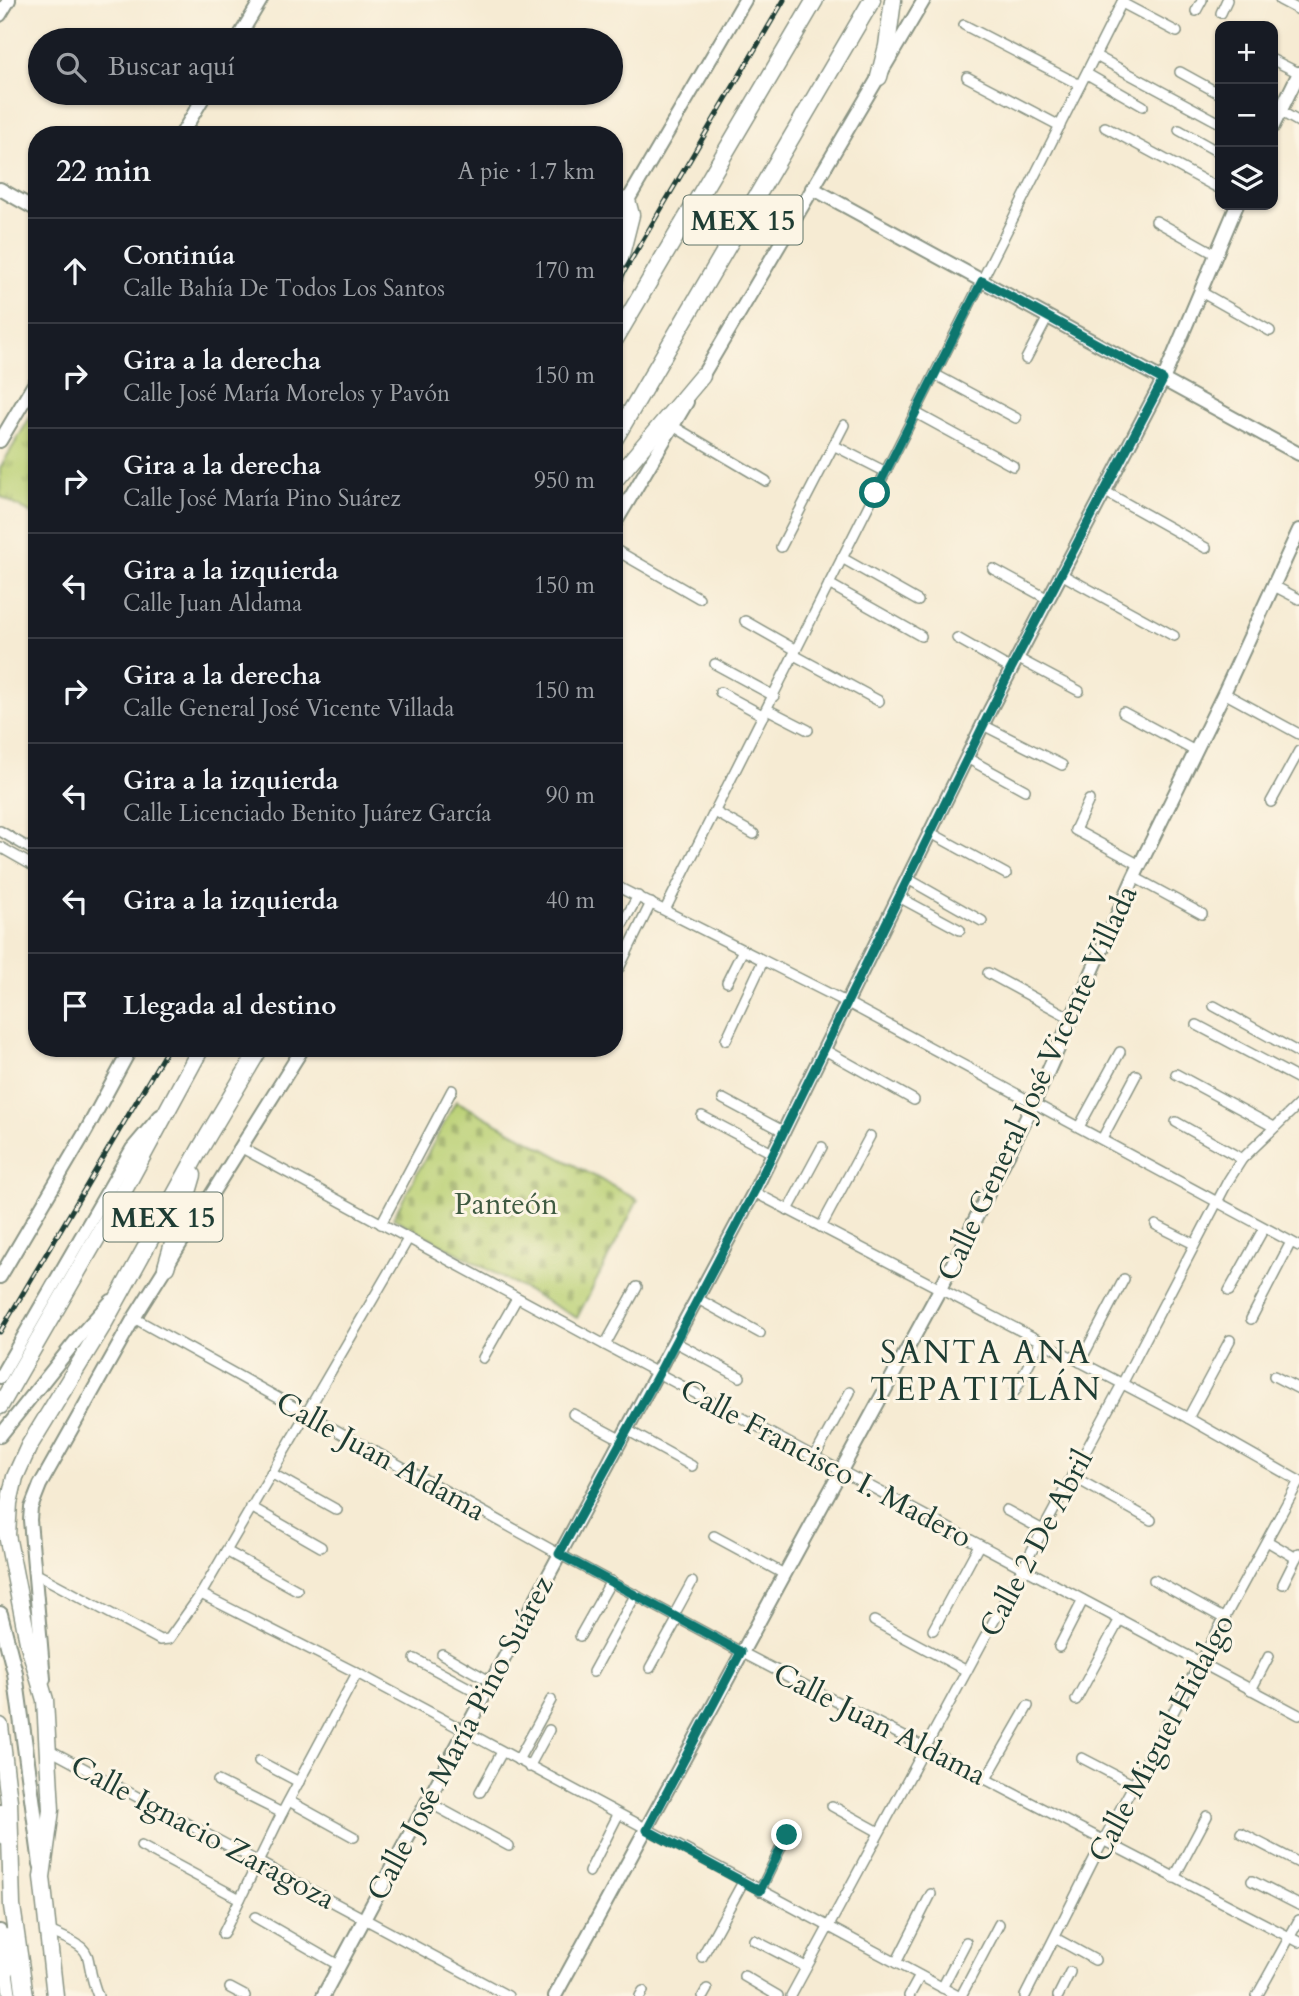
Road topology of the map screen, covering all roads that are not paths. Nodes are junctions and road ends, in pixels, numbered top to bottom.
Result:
1 (9, 0) edge
2 (261, 0) edge
3 (745, 0) edge
4 (815, 0) edge
5 (872, 0) edge
6 (893, 0) edge
7 (924, 0) edge
8 (1202, 0) edge
9 (1227, 0) edge
10 (1280, 0) edge
11 (1122, 1) edge
12 (1299, 10) edge
13 (1196, 11) dead end
14 (1221, 13) dead end
15 (0, 15) edge
16 (964, 25) dead end
17 (244, 28) edge
18 (1177, 32) dead end
19 (1096, 56) junction
20 (1278, 62) edge
21 (1180, 72) dead end
22 (1299, 73) edge
23 (1087, 74) junction
24 (879, 77) junction
25 (967, 77) dead end
26 (1080, 85) junction
27 (1215, 91) edge
28 (199, 105) edge
29 (1143, 106) dead end
30 (1278, 115) edge
31 (1215, 121) edge
32 (1278, 121) edge
33 (1299, 122) edge
34 (186, 126) edge
35 (1060, 126) junction
36 (1105, 127) dead end
37 (1179, 130) dead end
38 (1215, 150) edge
39 (1215, 186) edge
40 (0, 188) edge
41 (812, 188) junction
42 (627, 200) junction
43 (28, 205) edge
44 (623, 207) edge
45 (1235, 210) edge
46 (1156, 221) dead end
47 (623, 247) edge
48 (1217, 254) junction
49 (982, 281) junction
50 (1201, 292) junction
51 (1048, 317) junction
52 (623, 326) edge
53 (1270, 331) dead end
54 (1026, 359) dead end
55 (936, 374) junction
56 (702, 376) junction
57 (1163, 380) junction
58 (28, 394) edge
59 (916, 413) junction
60 (1016, 418) dead end
61 (623, 425) edge
62 (844, 425) dead end
63 (673, 426) junction
64 (0, 441) edge
65 (835, 446) junction
66 (1299, 454) edge
67 (1013, 466) dead end
68 (623, 470) edge
69 (886, 472) junction
70 (766, 481) dead end
71 (1104, 491) junction
72 (623, 510) edge
73 (1299, 530) edge
74 (781, 547) dead end
75 (1206, 548) dead end
76 (623, 554) edge
77 (842, 558) junction
78 (993, 569) dead end
79 (1061, 574) junction
80 (829, 584) junction
81 (1274, 586) junction
82 (699, 598) dead end
83 (1048, 599) junction
84 (1299, 599) edge
85 (918, 601) dead end
86 (746, 621) dead end
87 (921, 636) dead end
88 (1174, 636) dead end
89 (957, 638) dead end
90 (795, 652) junction
91 (1014, 663) junction
92 (715, 664) dead end
93 (1079, 691) dead end
94 (720, 692) dead end
95 (1224, 693) junction
96 (774, 696) junction
97 (879, 701) dead end
98 (766, 712) junction
99 (1123, 712) dead end
100 (983, 725) junction
101 (808, 730) dead end
102 (1299, 734) edge
103 (1195, 751) junction
104 (1299, 751) edge
105 (967, 758) junction
106 (1062, 765) dead end
107 (1025, 790) dead end
108 (1089, 800) dead end
109 (1271, 802) dead end
110 (715, 812) junction
111 (0, 831) edge
112 (930, 833) junction
113 (754, 834) dead end
114 (0, 847) edge
115 (28, 848) edge
116 (28, 863) edge
117 (1137, 871) junction
118 (1006, 874) dead end
119 (908, 879) junction
120 (623, 889) edge
121 (638, 896) junction
122 (899, 897) junction
123 (651, 903) junction
124 (665, 910) junction
125 (1202, 915) dead end
126 (982, 921) dead end
127 (623, 923) edge
128 (960, 930) dead end
129 (743, 950) junction
130 (623, 960) edge
131 (763, 961) junction
132 (988, 973) dead end
133 (727, 982) dead end
134 (846, 1002) junction
135 (1214, 1006) dead end
136 (1071, 1018) junction
137 (1197, 1025) dead end
138 (726, 1040) dead end
139 (824, 1049) junction
140 (1120, 1052) dead end
141 (1299, 1053) edge
142 (126, 1057) edge
143 (196, 1057) edge
144 (255, 1057) edge
145 (298, 1057) edge
146 (1136, 1074) dead end
147 (1176, 1074) dead end
148 (1299, 1079) edge
149 (452, 1090) dead end
150 (723, 1099) dead end
151 (915, 1100) dead end
152 (1034, 1103) junction
153 (1299, 1104) edge
154 (167, 1109) junction
155 (702, 1116) dead end
156 (1176, 1122) dead end
157 (1079, 1127) junction
158 (1274, 1127) junction
159 (785, 1132) junction
160 (870, 1136) dead end
161 (1102, 1139) junction
162 (822, 1147) dead end
163 (242, 1148) junction
164 (200, 1149) junction
165 (774, 1154) junction
166 (1242, 1159) junction
167 (754, 1192) junction
168 (1216, 1202) junction
169 (788, 1210) junction
170 (381, 1224) junction
171 (1156, 1225) dead end
172 (821, 1227) junction
173 (1264, 1228) junction
174 (408, 1239) junction
175 (1194, 1244) junction
176 (1295, 1244) edge
177 (166, 1267) junction
178 (0, 1277) edge
179 (1124, 1279) dead end
180 (126, 1285) junction
181 (637, 1287) dead end
182 (940, 1289) junction
183 (1229, 1290) dead end
184 (517, 1298) junction
185 (698, 1299) junction
186 (134, 1318) junction
187 (1251, 1319) dead end
188 (760, 1332) dead end
189 (1230, 1340) dead end
190 (675, 1342) junction
191 (1040, 1342) junction
192 (605, 1345) junction
193 (483, 1358) dead end
194 (1080, 1362) junction
195 (659, 1373) junction
196 (1274, 1376) dead end
197 (0, 1377) edge
198 (740, 1377) dead end
199 (1122, 1384) junction
200 (1299, 1390) edge
201 (1015, 1391) dead end
202 (850, 1392) dead end
203 (0, 1406) edge
204 (306, 1414) junction
205 (573, 1414) dead end
206 (1188, 1418) junction
207 (624, 1435) junction
208 (0, 1436) edge
209 (815, 1456) junction
210 (692, 1466) dead end
211 (841, 1470) junction
212 (271, 1473) junction
213 (1072, 1476) junction
214 (1299, 1481) edge
215 (251, 1507) junction
216 (337, 1510) dead end
217 (1006, 1510) dead end
218 (1151, 1521) dead end
219 (1043, 1530) junction
220 (714, 1535) dead end
221 (1267, 1541) junction
222 (979, 1545) junction
223 (321, 1547) dead end
224 (226, 1551) junction
225 (559, 1554) junction
226 (1298, 1556) edge
227 (1022, 1568) junction
228 (33, 1572) junction
229 (784, 1574) junction
230 (1154, 1580) dead end
231 (611, 1581) junction
232 (692, 1582) dead end
233 (1283, 1584) dead end
234 (297, 1590) dead end
235 (201, 1594) junction
236 (636, 1594) junction
237 (1083, 1600) junction
238 (0, 1614) edge
239 (676, 1616) junction
240 (1119, 1619) junction
241 (1225, 1619) junction
242 (874, 1621) dead end
243 (933, 1630) dead end
244 (580, 1636) dead end
245 (1059, 1647) dead end
246 (741, 1652) junction
247 (442, 1654) dead end
248 (1269, 1657) dead end
249 (415, 1659) dead end
250 (1201, 1663) junction
251 (650, 1668) dead end
252 (967, 1671) junction
253 (593, 1672) dead end
254 (357, 1674) junction
255 (491, 1682) junction
256 (1251, 1690) junction
257 (484, 1696) junction
258 (46, 1700) junction
259 (551, 1700) dead end
260 (1076, 1700) dead end
261 (1028, 1706) dead end
262 (1299, 1716) edge
263 (0, 1727) edge
264 (549, 1730) dead end
265 (464, 1732) junction
266 (926, 1747) junction
267 (46, 1748) junction
268 (502, 1752) junction
269 (1082, 1758) dead end
270 (518, 1760) junction
271 (259, 1761) dead end
272 (529, 1767) junction
273 (986, 1779) junction
274 (218, 1781) dead end
275 (299, 1782) junction
276 (1134, 1785) junction
277 (480, 1792) dead end
278 (289, 1801) junction
279 (428, 1802) junction
280 (832, 1806) dead end
281 (5, 1807) edge
282 (282, 1813) junction
283 (618, 1815) junction
284 (1207, 1816) dead end
285 (647, 1830) junction
286 (879, 1832) junction
287 (1241, 1833) dead end
288 (787, 1835) dead end
289 (354, 1837) dead end
290 (1103, 1841) junction
291 (141, 1846) dead end
292 (509, 1846) dead end
293 (259, 1860) junction
294 (1299, 1863) edge
295 (589, 1872) dead end
296 (43, 1877) junction
297 (1174, 1878) junction
298 (743, 1881) junction
299 (1252, 1881) dead end
300 (760, 1891) junction
301 (931, 1894) dead end
302 (240, 1899) junction
303 (1299, 1905) edge
304 (12, 1906) junction
305 (255, 1917) dead end
306 (364, 1918) junction
307 (1299, 1920) edge
308 (999, 1924) dead end
309 (828, 1927) junction
310 (0, 1931) edge
311 (49, 1931) junction
312 (223, 1934) dead end
313 (1290, 1937) junction
314 (1055, 1938) junction
315 (754, 1940) dead end
316 (966, 1942) dead end
317 (1299, 1942) edge
318 (702, 1957) dead end
319 (1095, 1960) dead end
320 (896, 1963) junction
321 (340, 1966) junction
322 (806, 1967) junction
323 (7, 1969) junction
324 (1070, 1972) dead end
325 (744, 1976) dead end
326 (920, 1976) junction
327 (230, 1988) dead end
328 (942, 1988) junction
329 (794, 1995) edge
330 (10, 1996) edge
331 (25, 1996) edge
332 (55, 1996) edge
333 (98, 1996) edge
334 (245, 1996) edge
335 (323, 1996) edge
336 (509, 1996) edge
337 (555, 1996) edge
338 (778, 1996) edge
339 (909, 1996) edge
340 (960, 1996) edge
341 (1025, 1996) edge
342 (1058, 1996) edge
343 (1257, 1996) edge

1 - 15 main road
2 - 17 main road
3 - 42 main road
4 - 52 highway, MEX 15
5 - 61 highway, MEX 15
6 - 24 highway
7 - 24 main road
8 - 13 street
9 - 14 street
10 - 12 street
11 - 18 street
11 - 19 street
16 - 26 street
19 - 23 street
19 - 31 street
20 - 22 street
21 - 27 street
22 - 30 main road
23 - 26 street
23 - 29 street
24 - 41 main road
25 - 35 street
26 - 35 street
28 - 34 main road
32 - 33 street
35 - 49 street
36 - 39 street
37 - 38 street
40 - 43 main road
41 - 49 main road
41 - 56 main road
42 - 44 main road
42 - 47 highway
45 - 48 main road, Calle José María Pino Suárez
46 - 48 street
48 - 50 main road, Calle José María Pino Suárez
49 - 51 main road
49 - 55 street
50 - 53 street
50 - 57 main road, Calle José María Pino Suárez
51 - 54 street
51 - 57 main road
55 - 59 street
55 - 60 street
56 - 63 main road
56 - 68 highway
57 - 66 main road
57 - 71 main road, Calle José María Pino Suárez
58 - 64 main road
59 - 67 street
59 - 69 street
62 - 65 street
63 - 70 street
63 - 72 main road
65 - 69 street
65 - 74 street
69 - 77 street
71 - 75 street
71 - 79 main road, Calle José María Pino Suárez
73 - 81 main road, Calle General José Vicente Villada
76 - 82 street
77 - 80 street
77 - 85 street
78 - 83 street
79 - 83 main road, Calle José María Pino Suárez
79 - 88 street
80 - 87 street
80 - 90 street
81 - 84 street
81 - 95 main road, Calle General José Vicente Villada
83 - 91 main road, Calle José María Pino Suárez
86 - 90 street
89 - 91 street
90 - 96 street
90 - 97 street
91 - 93 street
91 - 100 main road, Calle José María Pino Suárez
92 - 96 street
94 - 98 street
95 - 102 street
95 - 103 main road, Calle General José Vicente Villada
96 - 98 street
98 - 101 street
98 - 110 street
99 - 103 street
100 - 105 main road, Calle José María Pino Suárez
100 - 106 street
103 - 117 main road, Calle General José Vicente Villada
104 - 109 street
105 - 107 street
105 - 112 main road, Calle José María Pino Suárez
108 - 117 street
110 - 113 street
110 - 124 street
111 - 115 street
112 - 118 street
112 - 119 main road, Calle José María Pino Suárez
114 - 116 street
117 - 125 street
117 - 136 main road, Calle General José Vicente Villada
119 - 122 main road, Calle José María Pino Suárez
119 - 126 street
120 - 121 street
121 - 123 street
121 - 127 street
122 - 128 street
122 - 134 main road, Calle José María Pino Suárez
123 - 124 street
123 - 130 street
124 - 129 street
129 - 131 street
129 - 133 street
131 - 134 street
131 - 138 street
132 - 136 street
134 - 139 main road, Calle José María Pino Suárez
134 - 152 street
135 - 141 street
136 - 152 main road, Calle General José Vicente Villada
137 - 148 street
139 - 151 street
139 - 159 main road, Calle José María Pino Suárez
140 - 157 street
142 - 178 main road
143 - 154 highway, MEX 15
144 - 164 highway, MEX 15
145 - 163 main road
146 - 161 street
147 - 158 street
149 - 170 street
150 - 159 street
152 - 157 street
152 - 182 main road, Calle General José Vicente Villada
153 - 158 street, Calle 2 De Abril
154 - 197 main road, MEX 15
154 - 203 highway
155 - 165 street
156 - 166 street
157 - 161 street
158 - 166 street, Calle 2 De Abril
159 - 165 main road, Calle José María Pino Suárez
160 - 172 street
161 - 168 street
162 - 169 street
163 - 170 street, Calle Francisco I. Madero
163 - 177 main road
164 - 177 highway
164 - 180 highway, MEX 15
165 - 167 main road, Calle José María Pino Suárez
166 - 168 street, Calle 2 De Abril
167 - 169 street
167 - 185 main road, Calle José María Pino Suárez
168 - 173 street
168 - 175 street, Calle 2 De Abril
169 - 172 street
170 - 174 street, Calle Francisco I. Madero
171 - 175 street
172 - 182 street
173 - 176 street
173 - 183 street
174 - 184 street, Calle Francisco I. Madero
174 - 204 street
175 - 199 street, Calle 2 De Abril
176 - 187 street
177 - 186 main road
179 - 194 street
180 - 208 main road, MEX 15
180 - 258 highway
181 - 192 street
182 - 191 street
182 - 211 main road, Calle General José Vicente Villada
184 - 192 street, Calle Francisco I. Madero
184 - 193 street
185 - 188 street
185 - 190 main road, Calle José María Pino Suárez
186 - 204 street, Calle Juan Aldama
186 - 228 main road
189 - 206 street
190 - 195 main road, Calle José María Pino Suárez
190 - 198 street
191 - 194 street
191 - 201 street
192 - 195 street, Calle Francisco I. Madero
194 - 199 street
195 - 207 main road, Calle José María Pino Suárez
195 - 209 street, Calle Francisco I. Madero
196 - 200 street
199 - 206 street
199 - 213 street, Calle 2 De Abril
202 - 209 street
204 - 212 street
204 - 225 street, Calle Juan Aldama
205 - 207 street
206 - 214 street
207 - 210 street
207 - 225 main road, Calle José María Pino Suárez
209 - 211 street, Calle Francisco I. Madero
211 - 222 street, Calle Francisco I. Madero
211 - 229 main road, Calle General José Vicente Villada
212 - 215 street
212 - 216 street
213 - 218 street
213 - 219 street, Calle 2 De Abril
214 - 221 street, Calle Miguel Hidalgo
215 - 223 street
215 - 224 street
217 - 219 street
219 - 227 street, Calle 2 De Abril
220 - 229 street
221 - 226 street
221 - 241 street, Calle Miguel Hidalgo
222 - 227 street, Calle Francisco I. Madero
222 - 243 street
224 - 234 street
224 - 235 street
225 - 231 street, Calle Juan Aldama
225 - 255 main road, Calle José María Pino Suárez
226 - 233 street
227 - 237 street, Calle Francisco I. Madero
227 - 252 street, Calle 2 De Abril
228 - 235 street
228 - 258 main road
229 - 246 main road, Calle General José Vicente Villada
230 - 241 street
231 - 236 street, Calle Juan Aldama
231 - 244 street
232 - 239 street
235 - 254 street
236 - 239 street, Calle Juan Aldama
236 - 253 street
237 - 240 street, Calle Francisco I. Madero
237 - 245 street
238 - 296 main road
239 - 246 street, Calle Juan Aldama
239 - 251 street
240 - 250 street, Calle Francisco I. Madero
240 - 260 street
241 - 250 street, Calle Miguel Hidalgo
242 - 252 street
246 - 266 street, Calle Juan Aldama
246 - 285 main road, Calle General José Vicente Villada
247 - 255 street
248 - 256 street
249 - 257 street
250 - 256 street, Calle Francisco I. Madero
250 - 276 street, Calle Miguel Hidalgo
252 - 266 street, Calle 2 De Abril
254 - 265 street
254 - 275 street
255 - 257 main road, Calle José María Pino Suárez
256 - 262 street, Calle Francisco I. Madero
257 - 265 main road, Calle José María Pino Suárez
258 - 267 highway
259 - 270 street
261 - 273 street
263 - 281 highway
264 - 272 street
265 - 268 street
265 - 279 main road, Calle José María Pino Suárez
266 - 273 street, Calle Juan Aldama
266 - 286 street, Calle 2 De Abril
267 - 293 street, Calle Ignacio Zaragoza
267 - 296 highway
268 - 270 street
268 - 277 street
269 - 276 street
270 - 272 street
271 - 275 street
272 - 283 street
273 - 290 street, Calle Juan Aldama
274 - 282 street
275 - 278 street
276 - 290 street, Calle Miguel Hidalgo
278 - 282 street
278 - 289 street
279 - 292 street
279 - 306 main road, Calle José María Pino Suárez
280 - 286 street
281 - 304 highway
282 - 293 street
283 - 285 street
283 - 295 street
284 - 297 street
285 - 298 street
285 - 337 main road, Calle General José Vicente Villada
286 - 309 street, Calle 2 De Abril
287 - 294 street
288 - 300 street
290 - 297 street, Calle Juan Aldama
290 - 314 street, Calle Miguel Hidalgo
291 - 302 street
293 - 302 street
293 - 306 street, Calle Ignacio Zaragoza
296 - 311 highway
297 - 313 street, Calle Juan Aldama
298 - 300 street
298 - 318 street
299 - 303 street
300 - 309 street
301 - 320 street
302 - 312 street
304 - 323 highway
304 - 331 highway
305 - 321 street
306 - 321 main road, Calle José María Pino Suárez
306 - 336 street, Calle Ignacio Zaragoza
307 - 313 street
308 - 340 street
309 - 320 street
309 - 322 street, Calle 2 De Abril
310 - 323 main road
311 - 332 highway
311 - 333 street
313 - 317 street, Calle Juan Aldama
313 - 343 street
314 - 319 street
314 - 341 street, Calle Miguel Hidalgo
315 - 322 street
316 - 328 street
320 - 326 street
321 - 335 main road, Calle José María Pino Suárez
322 - 329 street, Calle 2 De Abril
323 - 330 main road
324 - 342 street
325 - 338 street
326 - 328 street
326 - 339 street
327 - 334 street
328 - 340 street

